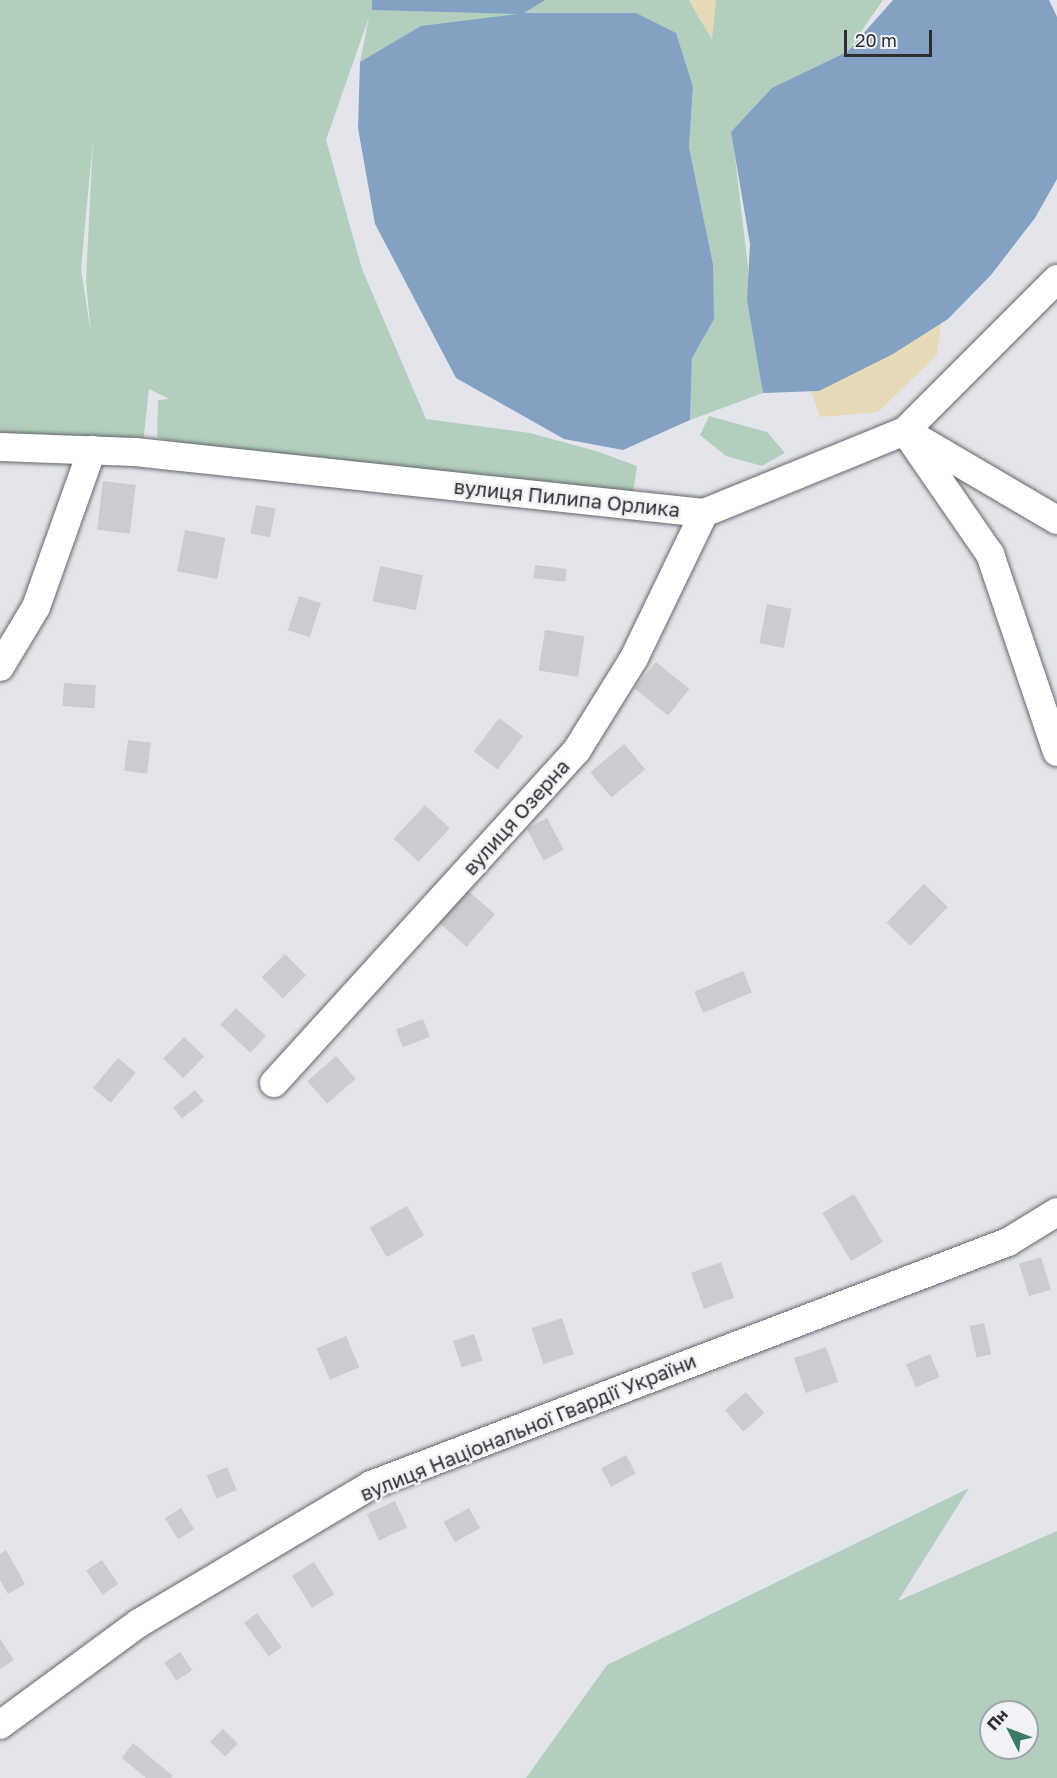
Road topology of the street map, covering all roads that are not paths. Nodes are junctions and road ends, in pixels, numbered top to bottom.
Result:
1 (1057, 279) edge
2 (905, 431) junction
3 (0, 447) edge
4 (92, 450) junction
5 (704, 513) junction
6 (1057, 520) edge
7 (0, 667) edge
8 (1057, 752) edge
9 (274, 1083) dead end
10 (1057, 1212) edge
11 (0, 1725) edge

1 - 2 street, вулиця Пилипа Орлика
2 - 5 street, вулиця Пилипа Орлика
2 - 6 street
2 - 8 street
3 - 4 street, вулиця Пилипа Орлика
4 - 5 street, вулиця Пилипа Орлика
4 - 7 street
5 - 9 street, вулиця Озерна
10 - 11 street, вулиця Національної Гвардії України

